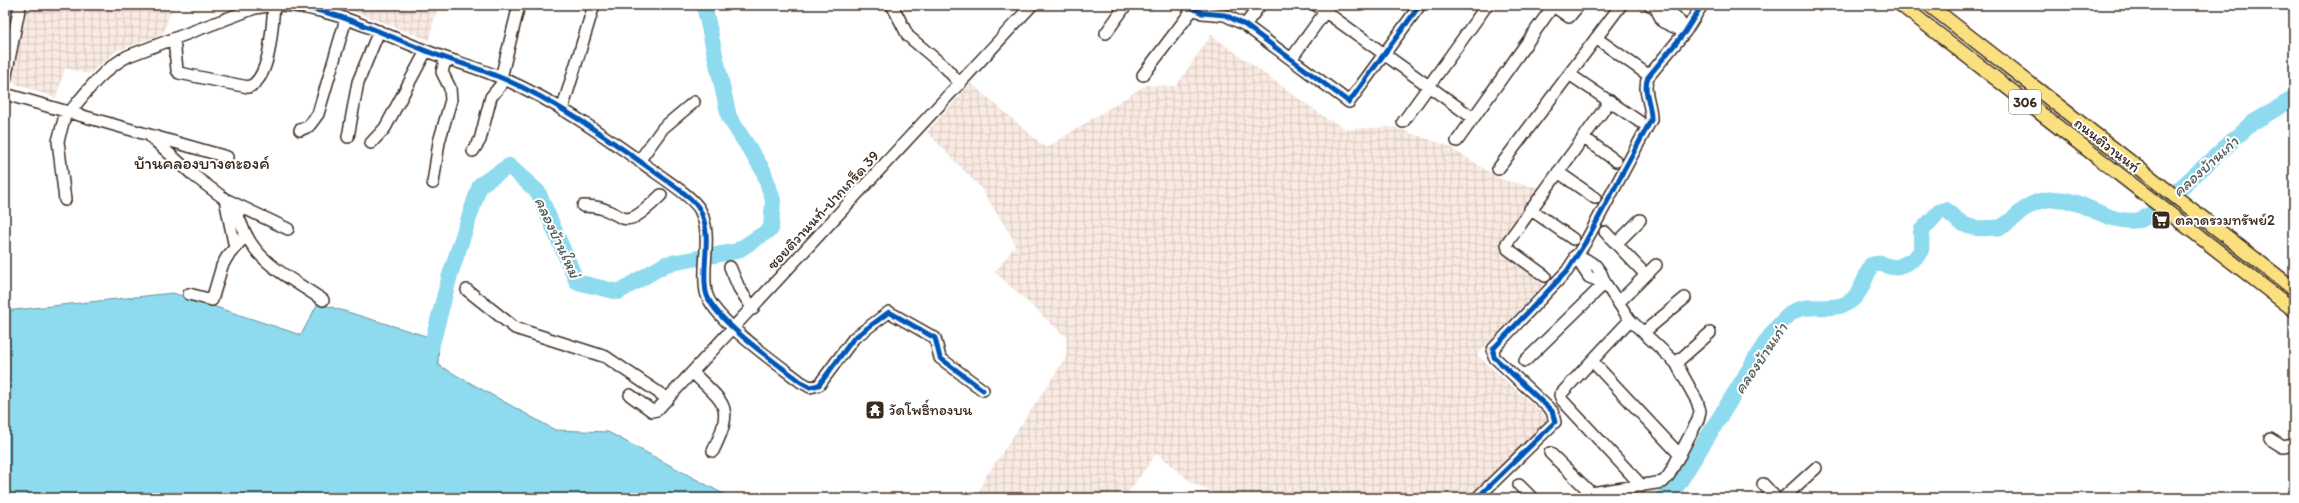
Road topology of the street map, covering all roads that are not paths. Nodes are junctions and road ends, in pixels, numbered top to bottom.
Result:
1 (20, 5) edge
2 (274, 5) edge
3 (278, 5) edge
4 (519, 5) edge
5 (594, 5) edge
6 (892, 5) edge
7 (1032, 5) edge
8 (1126, 5) edge
9 (1260, 5) edge
10 (1420, 5) edge
11 (1487, 5) edge
12 (1579, 5) edge
13 (1621, 5) edge
14 (1702, 5) edge
15 (1901, 5) edge
16 (1552, 6) edge
17 (1190, 7) edge
18 (1323, 7) edge
19 (1653, 7) edge
20 (1933, 8) edge
21 (346, 19) junction
22 (1926, 25) junction
23 (1245, 26) junction
24 (379, 31) junction
25 (1685, 32) junction
26 (1106, 33) dead end
27 (174, 38) junction
28 (1596, 38) junction
29 (426, 51) junction
30 (1384, 56) junction
31 (446, 58) junction
32 (1291, 59) junction
33 (1644, 72) dead end
34 (1569, 74) junction
35 (1143, 75) dead end
36 (503, 79) junction
37 (5, 80) edge
38 (960, 84) junction
39 (1428, 87) junction
40 (5, 94) edge
41 (1610, 101) junction
42 (690, 105) dead end
43 (562, 110) junction
44 (68, 113) junction
45 (1473, 118) junction
46 (1403, 122) dead end
47 (1640, 122) dead end
48 (300, 130) dead end
49 (147, 134) junction
50 (348, 137) dead end
51 (1583, 137) junction
52 (1457, 141) dead end
53 (371, 143) dead end
54 (473, 151) dead end
55 (227, 157) dead end
56 (638, 161) junction
57 (1616, 161) dead end
58 (1498, 169) dead end
59 (1558, 172) junction
60 (433, 183) dead end
61 (665, 189) junction
62 (1595, 198) dead end
63 (66, 200) dead end
64 (230, 202) junction
65 (583, 206) dead end
66 (1530, 209) junction
67 (1640, 220) dead end
68 (288, 229) dead end
69 (1604, 232) dead end
70 (245, 236) junction
71 (1573, 239) dead end
72 (1616, 244) junction
73 (235, 248) junction
74 (1575, 256) junction
75 (1656, 265) dead end
76 (730, 267) dead end
77 (1646, 275) junction
78 (1545, 276) dead end
79 (1605, 283) junction
80 (2294, 289) edge
81 (467, 290) dead end
82 (189, 294) dead end
83 (1685, 298) dead end
84 (323, 300) dead end
85 (1619, 302) junction
86 (752, 309) junction
87 (2294, 310) edge
88 (1630, 320) junction
89 (734, 330) junction
90 (1644, 332) junction
91 (1710, 333) dead end
92 (1526, 361) dead end
93 (1592, 361) junction
94 (1676, 363) junction
95 (692, 372) junction
96 (983, 390) dead end
97 (630, 395) dead end
98 (668, 399) junction
99 (2270, 440) dead end
100 (2294, 445) edge
101 (713, 451) dead end
102 (1550, 453) dead end
103 (1680, 455) junction
104 (1816, 468) dead end
105 (1763, 484) dead end
106 (1519, 485) dead end
107 (1642, 486) junction
108 (1588, 496) edge
109 (1478, 498) edge
110 (1532, 498) edge
111 (1776, 498) edge
112 (1782, 498) edge

1 - 37 street
2 - 27 street
2 - 27 street
3 - 21 street
4 - 36 street
5 - 43 street
6 - 38 street
7 - 38 street, ซอยติวานนท์-ปากเกร็ด 39
8 - 26 street
9 - 23 street
10 - 30 street
11 - 39 street
12 - 16 street
13 - 28 street
14 - 25 street
15 - 22 main road, ถนนติวานนท์ / 306
16 - 45 street
17 - 23 street
17 - 35 street
18 - 30 street
18 - 32 street
19 - 25 street
20 - 22 main road
20 - 80 main road, ถนนติวานนท์ / 306
21 - 24 street
21 - 48 street
22 - 87 main road, ถนนติวานนท์ / 306
23 - 32 street
24 - 29 street
24 - 50 street
25 - 74 street
27 - 44 street
28 - 33 street
28 - 34 street
29 - 31 street
29 - 53 street
30 - 32 street
30 - 39 street
31 - 36 street
31 - 60 street
34 - 41 street
34 - 58 street
36 - 43 street
36 - 54 street
38 - 86 street, ซอยติวานนท์-ปากเกร็ด 39
39 - 45 street
39 - 46 street
40 - 44 street
41 - 47 street
41 - 51 street
42 - 56 street
43 - 56 street
44 - 49 street
44 - 63 street
45 - 52 street
49 - 55 street
49 - 64 street
51 - 57 street
51 - 59 street
56 - 61 street
59 - 62 street
59 - 66 street
61 - 65 street
61 - 89 street
64 - 68 street
64 - 70 street
64 - 73 street
66 - 71 street
66 - 78 street
67 - 72 street
69 - 72 street
70 - 73 street
70 - 84 street
72 - 77 street
73 - 82 street
74 - 79 street
74 - 109 street
75 - 77 street
76 - 86 street
77 - 85 street
79 - 85 street
79 - 92 street
81 - 98 street
83 - 90 street
85 - 88 street
86 - 89 street, ซอยติวานนท์-ปากเกร็ด 39
88 - 90 street
88 - 93 street
89 - 95 street, ซอยติวานนท์-ปากเกร็ด 39
89 - 96 street
90 - 94 street
91 - 94 street
93 - 103 street
93 - 107 street
94 - 103 street
95 - 98 street, ซอยติวานนท์-ปากเกร็ด 39
95 - 101 street
97 - 98 street, ซอยติวานนท์-ปากเกร็ด 39
99 - 100 street
102 - 108 street
103 - 107 street
104 - 112 street
105 - 111 street
106 - 110 street
107 - 108 street

